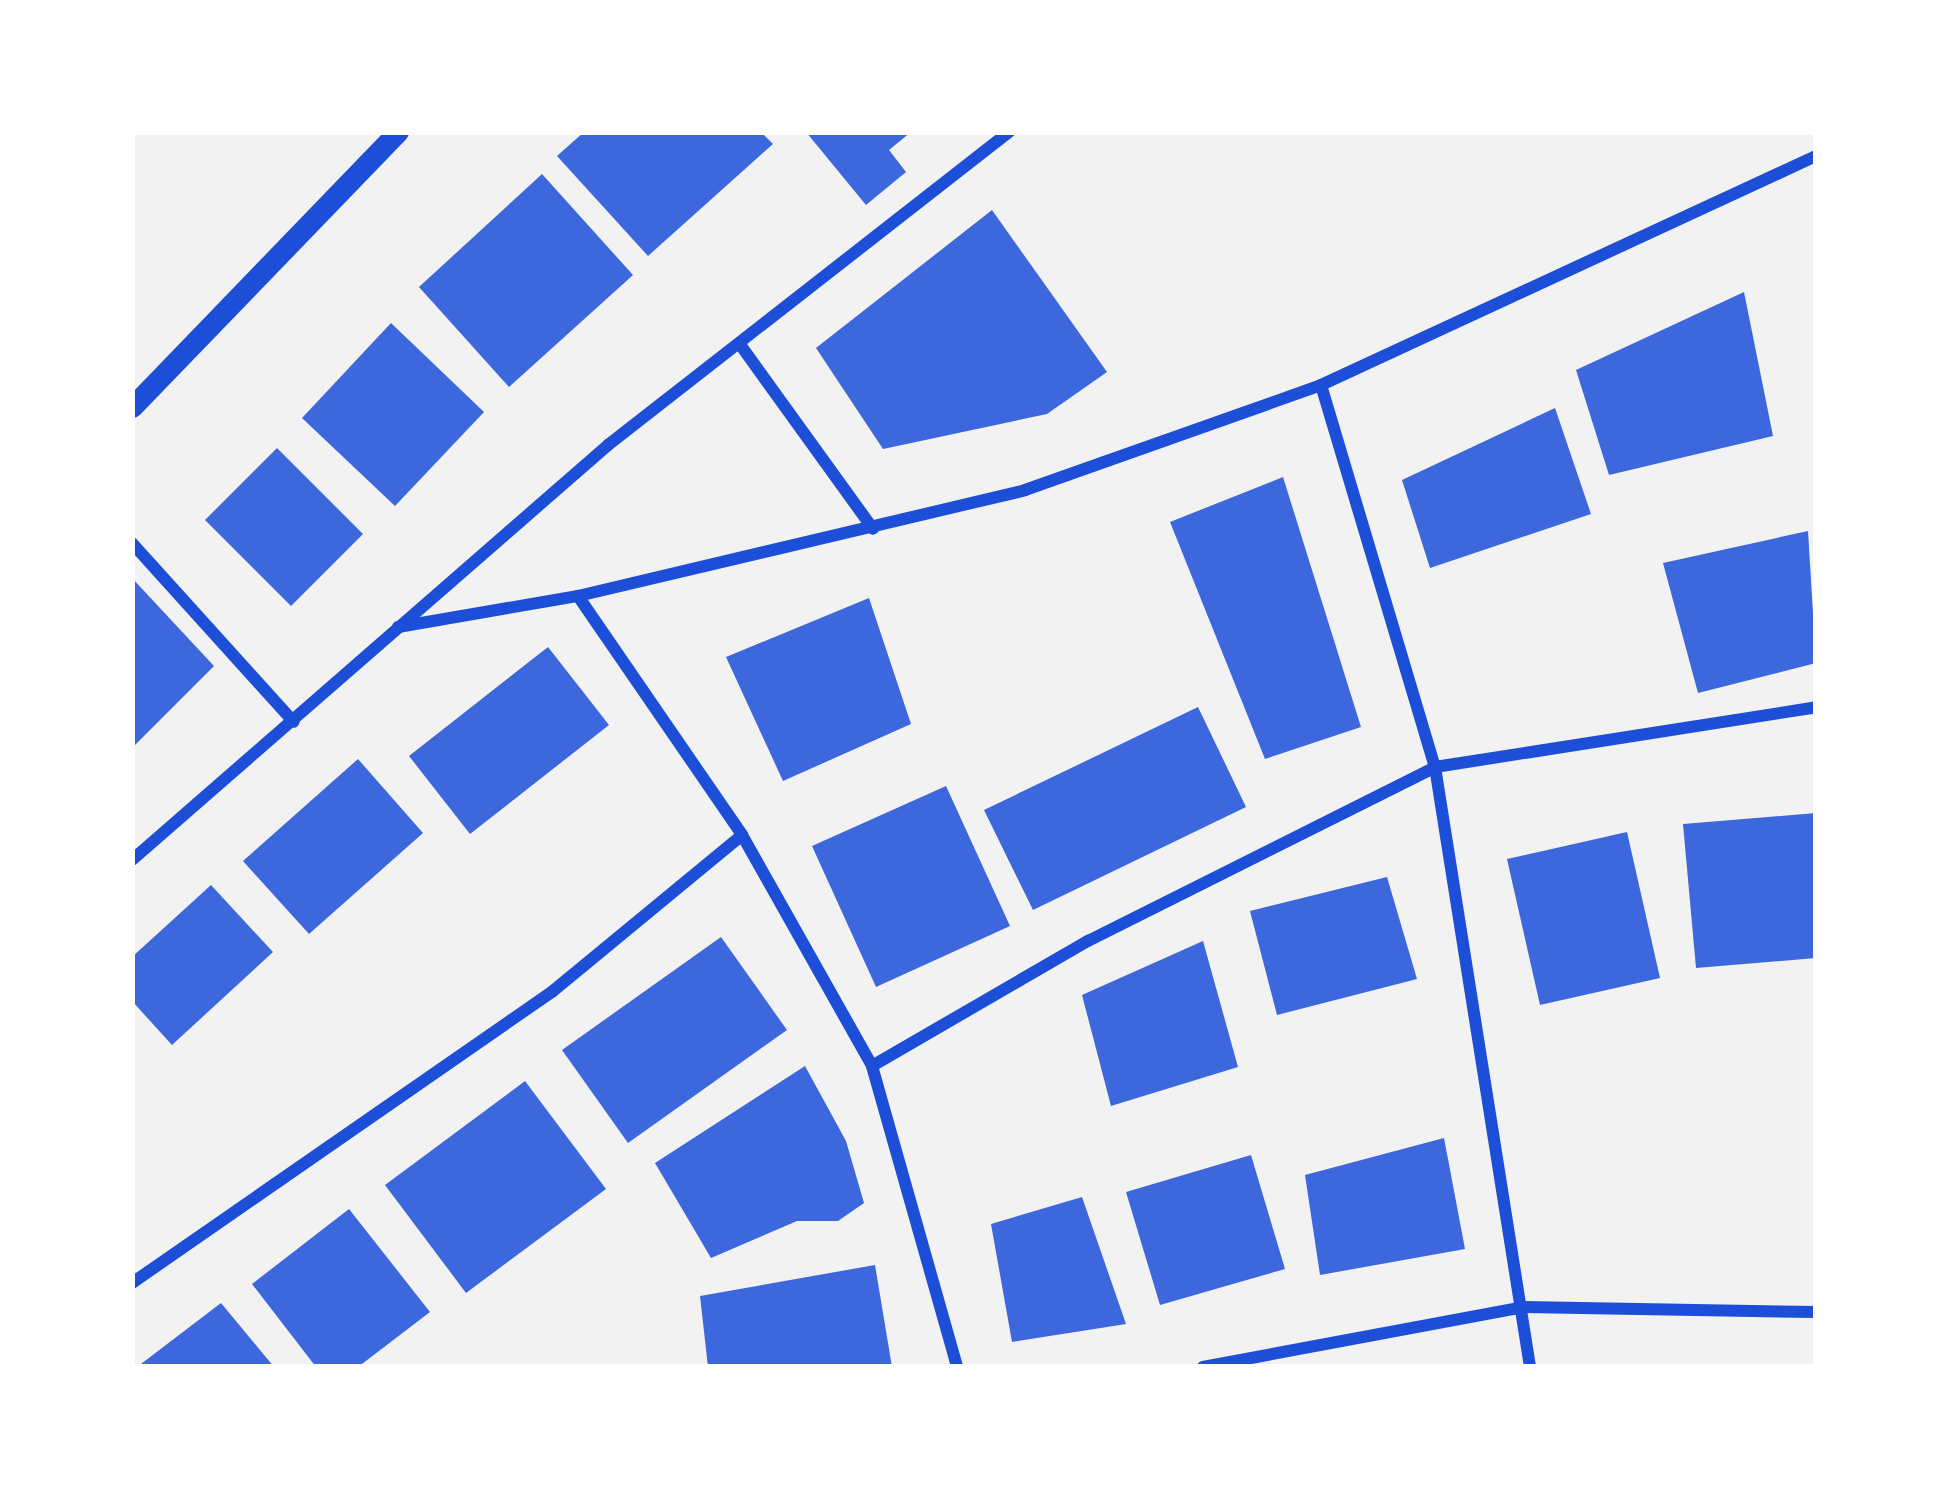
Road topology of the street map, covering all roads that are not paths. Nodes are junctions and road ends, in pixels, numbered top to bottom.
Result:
1 (398, 132) edge
2 (1009, 132) edge
3 (1816, 156) edge
4 (739, 343) junction
5 (1322, 385) junction
6 (132, 406) edge
7 (873, 529) junction
8 (132, 543) edge
9 (578, 596) junction
10 (398, 627) junction
11 (1816, 706) edge
12 (295, 722) junction
13 (1435, 767) junction
14 (742, 835) junction
15 (132, 860) edge
16 (872, 1066) junction
17 (132, 1283) edge
18 (1522, 1307) junction
19 (1816, 1312) edge
20 (957, 1367) edge
21 (1203, 1367) edge
22 (1530, 1367) edge

1 - 6 street
2 - 4 street
3 - 5 street
4 - 7 street
4 - 10 street
5 - 7 street
5 - 13 street
7 - 9 street
8 - 12 street
9 - 10 street
9 - 14 street
10 - 12 street
11 - 13 street
12 - 15 street
13 - 16 street
13 - 18 street
14 - 16 street
14 - 17 street
16 - 20 street
18 - 19 street
18 - 21 street
18 - 22 street

